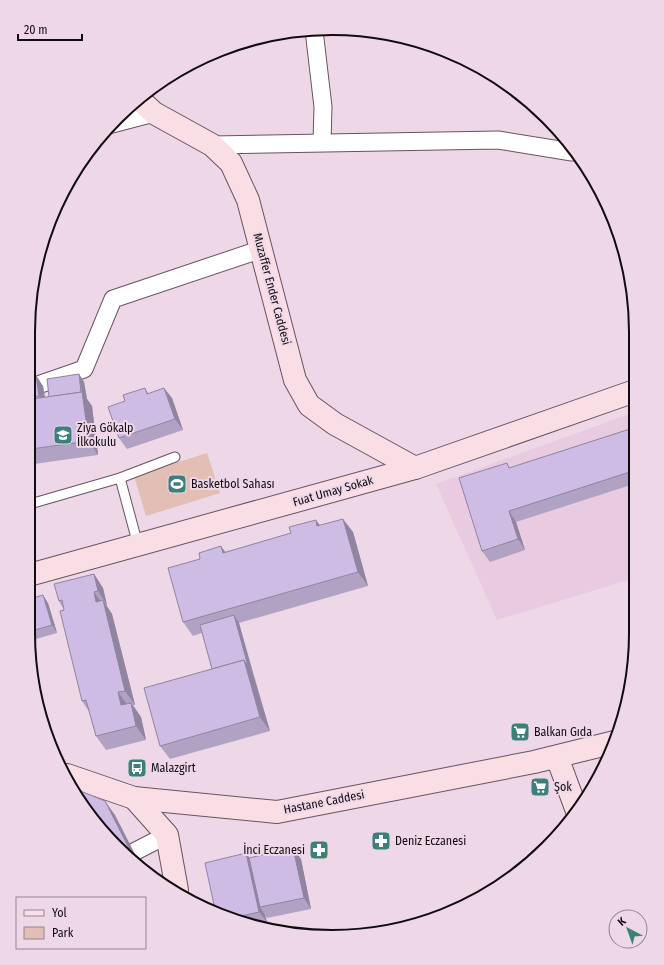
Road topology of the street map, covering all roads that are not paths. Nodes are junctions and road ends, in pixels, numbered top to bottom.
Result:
1 (315, 36) edge
2 (146, 106) edge
3 (130, 114) edge
4 (322, 142) junction
5 (212, 145) junction
6 (568, 151) edge
7 (262, 249) junction
8 (35, 386) edge
9 (629, 393) edge
10 (175, 457) dead end
11 (416, 468) junction
12 (120, 478) junction
13 (35, 503) edge
14 (138, 545) junction
15 (35, 573) edge
16 (607, 744) edge
17 (557, 757) junction
18 (72, 777) edge
19 (134, 798) junction
20 (575, 804) edge
21 (167, 835) junction
22 (132, 853) edge
23 (176, 886) edge

1 - 4 street
2 - 3 street
2 - 5 street, Muzaffer Ender Caddesi
4 - 5 street
4 - 6 street
5 - 7 street, Muzaffer Ender Caddesi
7 - 8 street
7 - 11 street, Muzaffer Ender Caddesi
9 - 11 street, Fuat Umay Sokak
10 - 12 lane
11 - 14 street, Fuat Umay Sokak
12 - 13 lane
12 - 14 lane
14 - 15 street, Fuat Umay Sokak
16 - 17 street, Hastane Caddesi
17 - 19 street, Hastane Caddesi
17 - 20 street
18 - 19 street, Hastane Caddesi
19 - 21 street
21 - 22 street
21 - 23 street

